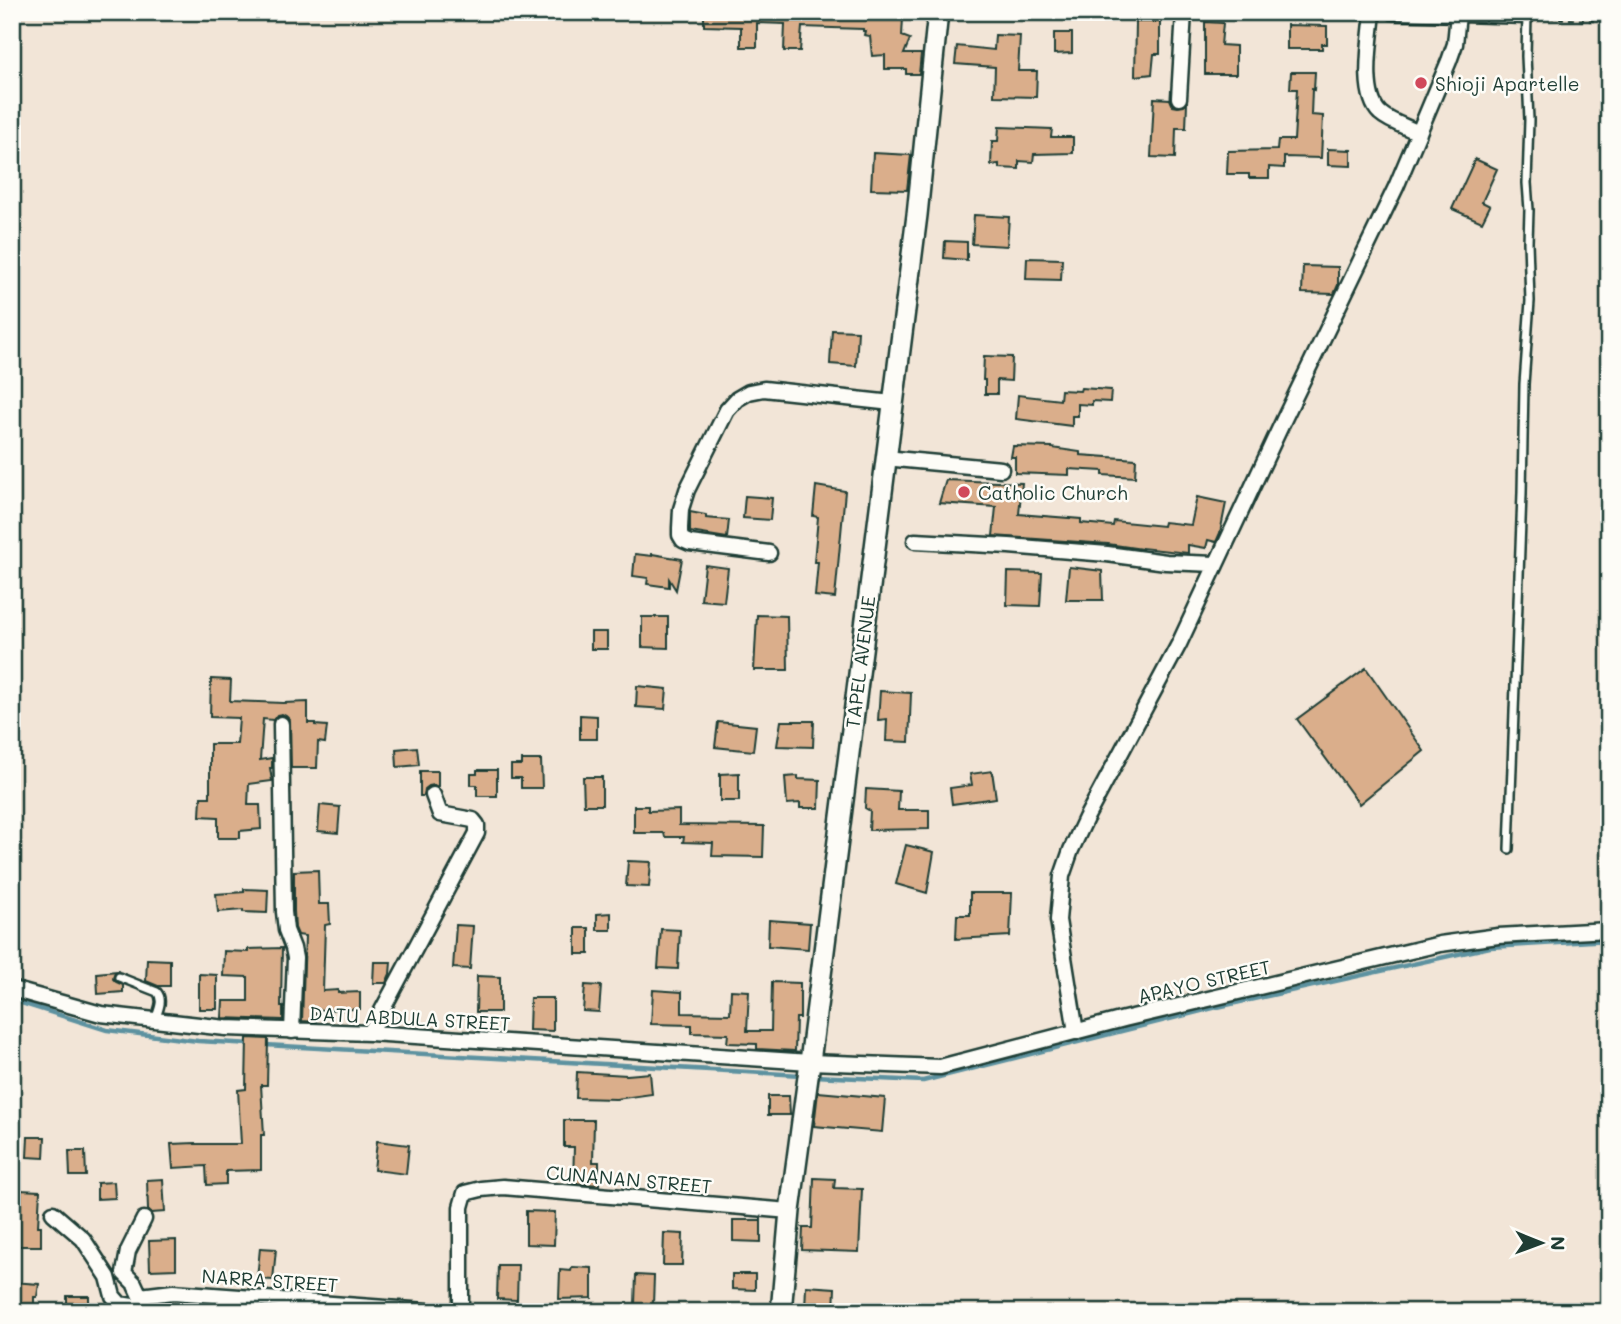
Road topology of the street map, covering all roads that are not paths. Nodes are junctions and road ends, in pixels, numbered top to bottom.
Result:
1 (938, 12) edge
2 (1184, 12) edge
3 (1373, 12) edge
4 (1393, 12) edge
5 (1458, 14) junction
6 (1527, 14) edge
7 (1180, 98) dead end
8 (1419, 133) junction
9 (892, 403) junction
10 (885, 458) junction
11 (1001, 469) dead end
12 (915, 541) dead end
13 (769, 553) dead end
14 (1215, 564) junction
15 (281, 724) dead end
16 (433, 795) dead end
17 (1509, 849) dead end
18 (1609, 930) edge
19 (118, 976) dead end
20 (12, 989) edge
21 (155, 1020) junction
22 (292, 1031) junction
23 (1076, 1032) junction
24 (369, 1033) junction
25 (810, 1062) junction
26 (790, 1211) junction
27 (53, 1213) dead end
28 (144, 1219) dead end
29 (124, 1273) junction
30 (108, 1277) junction
31 (134, 1305) edge
32 (439, 1312) edge
33 (461, 1312) edge
34 (781, 1312) edge

1 - 9 street, TAPEL AVENUE
2 - 7 street
3 - 8 street
4 - 5 street
5 - 6 street
5 - 8 street
6 - 17 lane
8 - 14 street
9 - 10 street, TAPEL AVENUE
9 - 13 street
10 - 11 street
10 - 25 street, TAPEL AVENUE
12 - 14 street
14 - 23 street
15 - 22 street
16 - 24 street
18 - 23 street, APAYO STREET
19 - 21 lane
20 - 21 street, DATU ABDULA STREET
21 - 22 street, DATU ABDULA STREET
22 - 24 street, DATU ABDULA STREET
23 - 25 street, APAYO STREET
24 - 25 street, DATU ABDULA STREET
25 - 26 street, TAPEL AVENUE
26 - 33 street, CUNANAN STREET
26 - 34 street, TAPEL AVENUE
27 - 30 street
28 - 29 street
29 - 30 street
29 - 31 street
30 - 31 street
31 - 32 street, NARRA STREET

